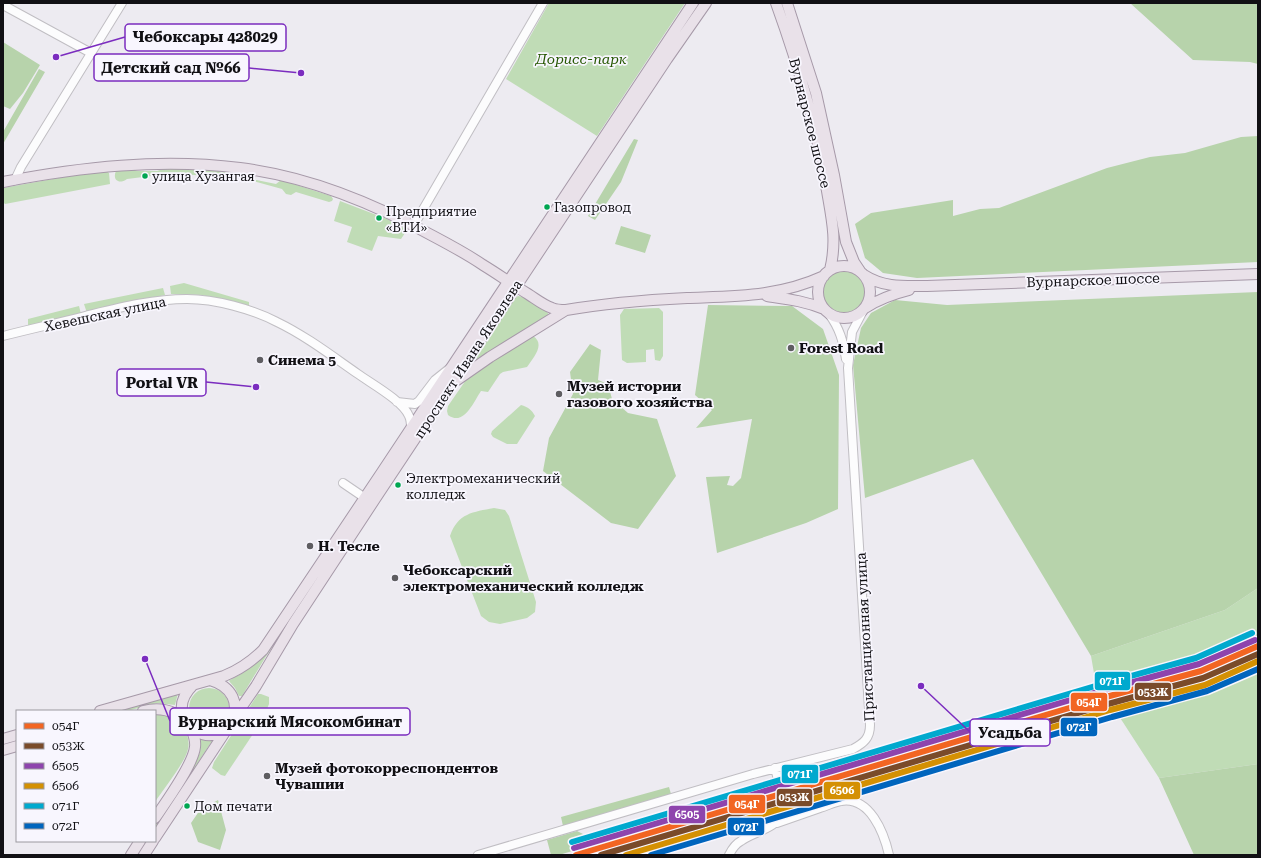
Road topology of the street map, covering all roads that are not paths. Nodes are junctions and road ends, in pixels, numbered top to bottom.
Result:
1 (122, 3) edge
2 (542, 3) edge
3 (693, 3) edge
4 (706, 3) edge
5 (776, 3) edge
6 (787, 3) edge
7 (3, 5) edge
8 (91, 53) junction
9 (805, 74) junction
10 (827, 163) junction
11 (15, 180) junction
12 (3, 182) edge
13 (414, 225) junction
14 (827, 273) junction
15 (862, 273) junction
16 (1258, 274) edge
17 (512, 284) junction
18 (927, 286) junction
19 (757, 295) junction
20 (864, 309) junction
21 (566, 310) junction
22 (827, 311) junction
23 (3, 336) edge
24 (451, 368) junction
25 (848, 368) junction
26 (452, 383) junction
27 (397, 402) junction
28 (411, 428) junction
29 (343, 483) dead end
30 (365, 498) junction
31 (1258, 652) edge
32 (210, 680) junction
33 (193, 685) junction
34 (104, 710) edge
35 (148, 710) edge
36 (231, 722) junction
37 (188, 723) junction
38 (16, 735) edge
39 (3, 739) edge
40 (16, 746) edge
41 (3, 750) edge
42 (775, 768) junction
43 (841, 801) junction
44 (785, 815) junction
45 (156, 816) edge
46 (156, 836) edge
47 (139, 842) edge
48 (152, 842) edge
49 (131, 855) edge
50 (144, 855) edge
51 (478, 855) edge
52 (729, 855) edge
53 (889, 855) edge

1 - 8 street
2 - 13 street
3 - 17 main road, проспект Ивана Яковлева
4 - 17 main road, проспект Ивана Яковлева
5 - 9 main road, Вурнарское шоссе
6 - 9 main road, Вурнарское шоссе
7 - 8 street
8 - 11 street
9 - 10 main road, Вурнарское шоссе
10 - 14 main road, Вурнарское шоссе
10 - 15 main road, Вурнарское шоссе
11 - 12 main road
11 - 13 main road
13 - 17 main road
14 - 15 main road
14 - 19 main road
14 - 22 main road
15 - 18 main road, Вурнарское шоссе
15 - 20 main road
16 - 18 main road, Вурнарское шоссе
17 - 21 main road
17 - 24 main road, проспект Ивана Яковлева
17 - 26 main road, проспект Ивана Яковлева
18 - 20 main road, Вурнарское шоссе
19 - 21 main road
19 - 22 main road
20 - 22 main road
20 - 25 street, Пристанционная улица
21 - 26 main road
22 - 25 street, Пристанционная улица
23 - 27 street, Хевешская улица
24 - 27 street
24 - 28 main road, проспект Ивана Яковлева
25 - 42 street, Пристанционная улица
26 - 36 main road, проспект Ивана Яковлева
27 - 28 street, Хевешская улица
28 - 30 main road, проспект Ивана Яковлева
29 - 30 street
30 - 32 main road, проспект Ивана Яковлева
31 - 43 street
32 - 33 main road
32 - 36 main road
33 - 34 main road
33 - 37 main road
35 - 37 main road
36 - 37 main road
36 - 46 main road, проспект Ивана Яковлева
37 - 45 main road
38 - 39 main road
40 - 41 main road
42 - 44 street
42 - 51 street, Пристанционная улица
43 - 44 street
43 - 53 street
44 - 52 street
47 - 49 main road
48 - 50 main road

